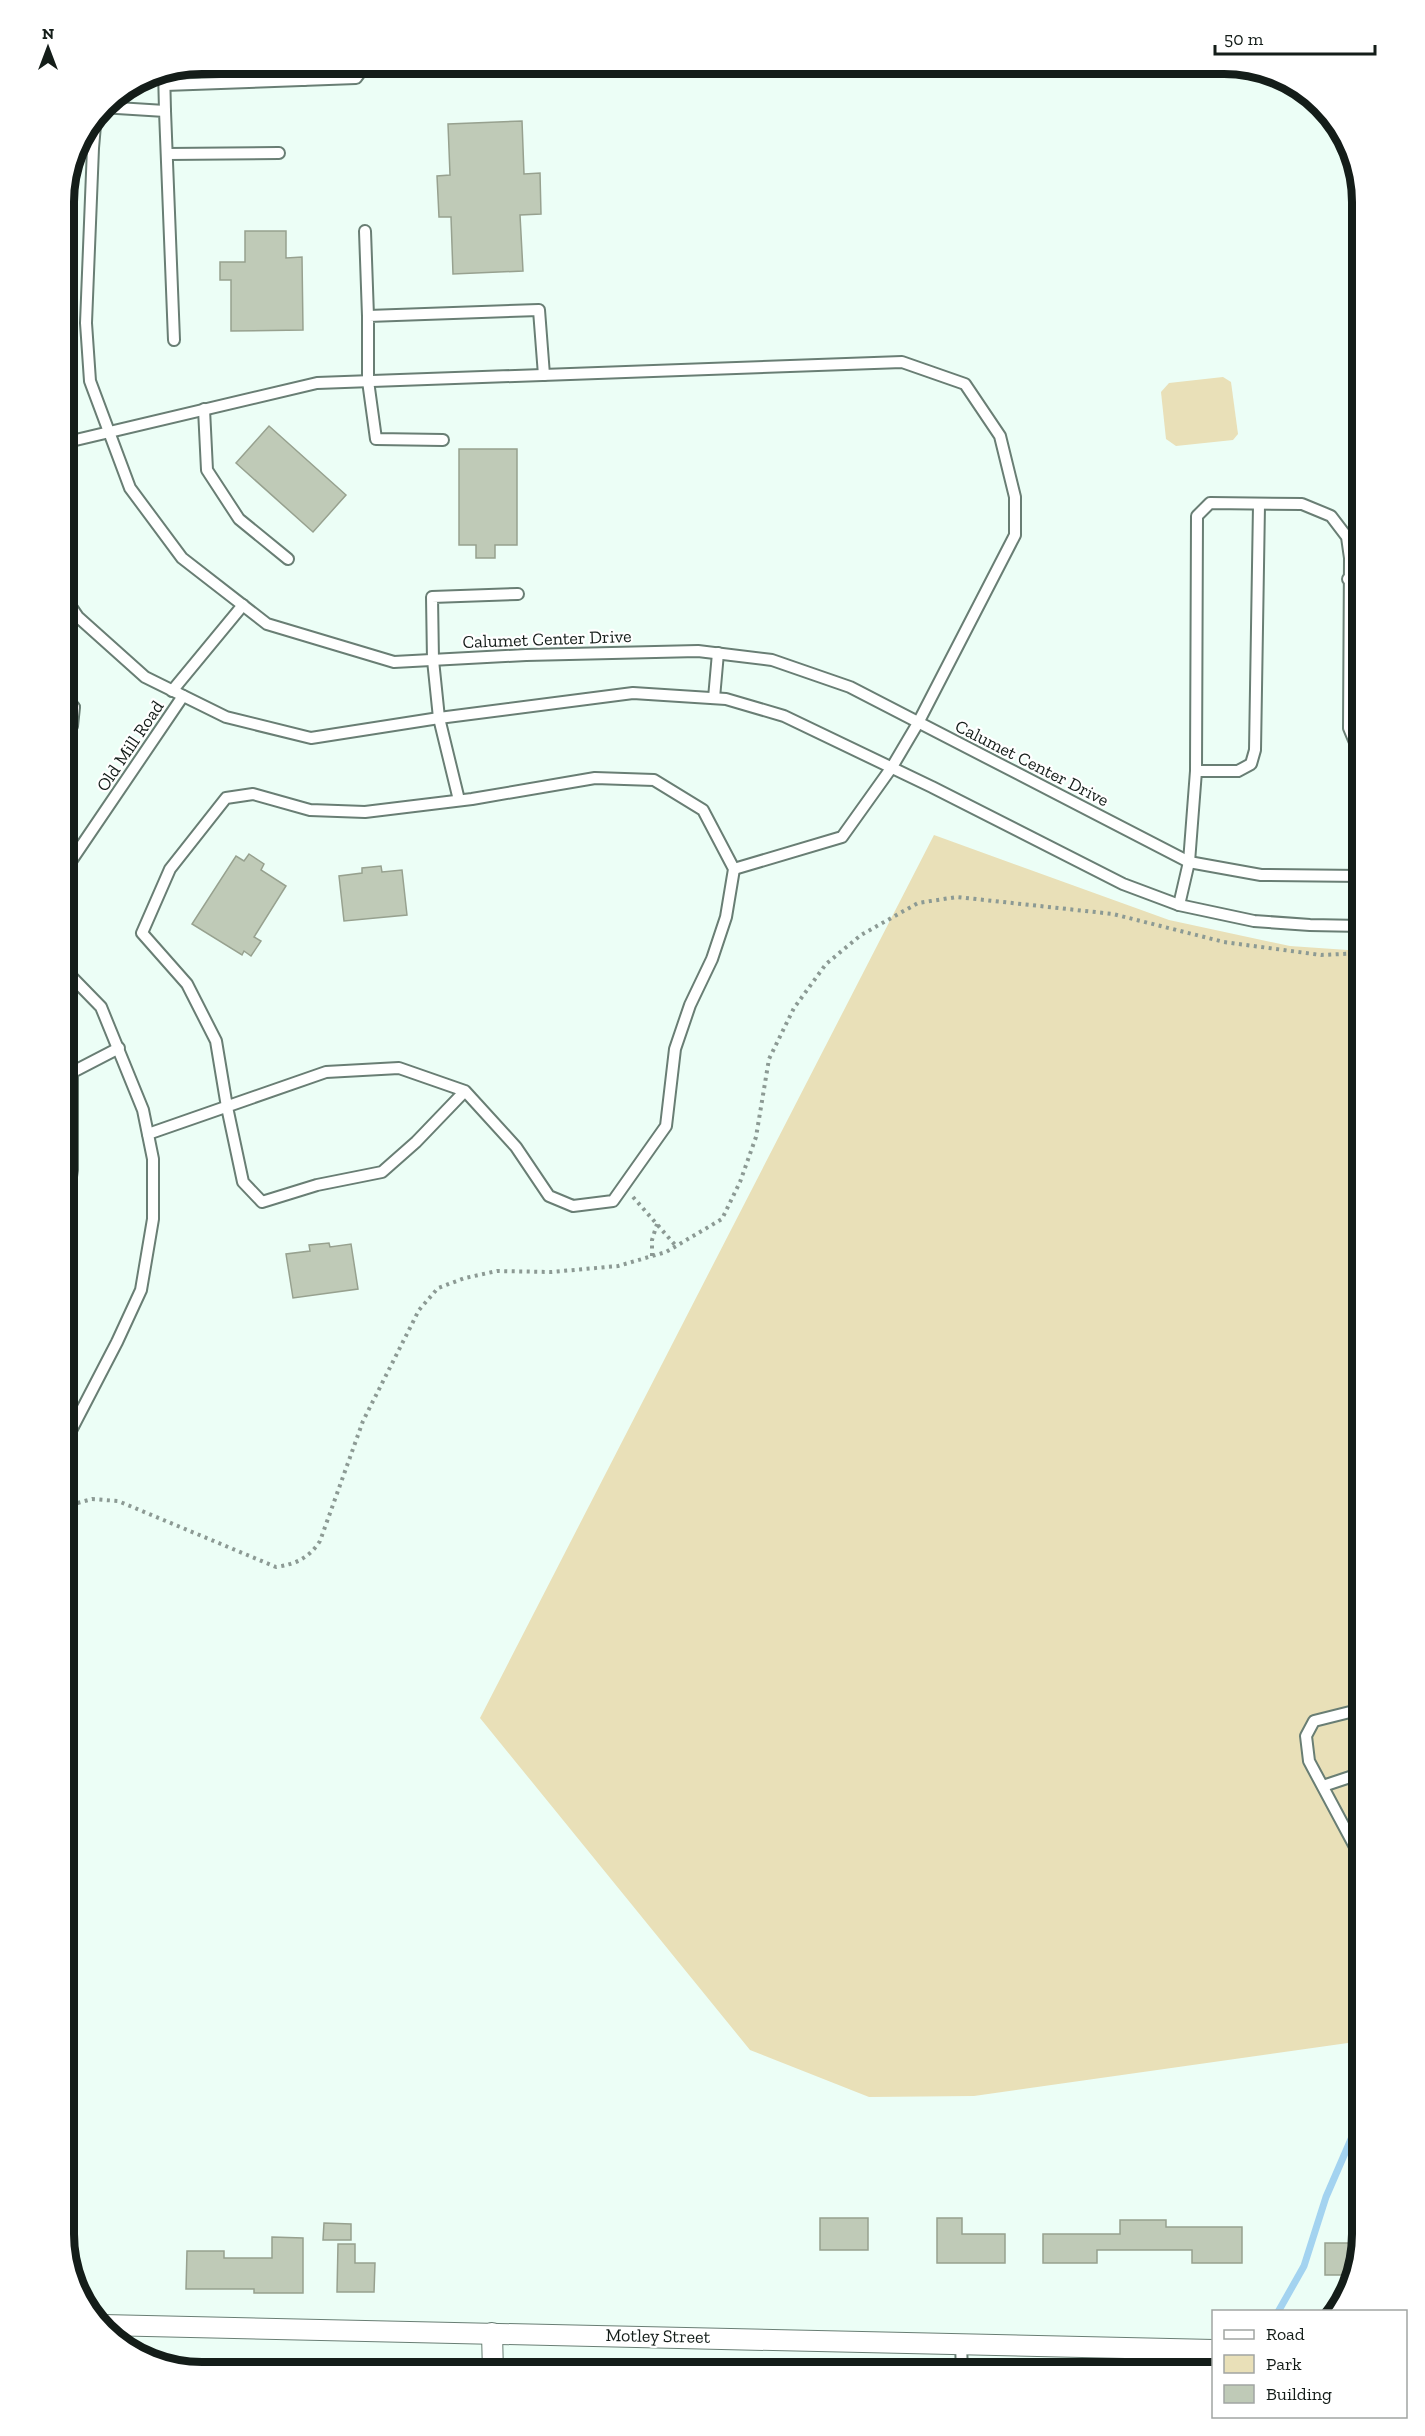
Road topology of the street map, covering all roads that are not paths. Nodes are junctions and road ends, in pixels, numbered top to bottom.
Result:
1 (304, 73) edge
2 (360, 73) edge
3 (165, 79) edge
4 (304, 80) junction
5 (165, 85) junction
6 (113, 109) edge
7 (165, 111) junction
8 (95, 131) edge
9 (279, 153) dead end
10 (167, 154) junction
11 (365, 231) dead end
12 (368, 316) junction
13 (174, 340) dead end
14 (544, 375) junction
15 (368, 381) junction
16 (204, 409) junction
17 (109, 432) junction
18 (74, 440) edge
19 (443, 440) dead end
20 (1259, 505) junction
21 (288, 559) dead end
22 (1348, 579) junction
23 (1352, 579) edge
24 (518, 594) dead end
25 (243, 605) junction
26 (74, 610) edge
27 (718, 653) junction
28 (433, 660) junction
29 (172, 691) junction
30 (183, 696) junction
31 (714, 699) junction
32 (439, 718) junction
33 (918, 723) junction
34 (1352, 735) edge
35 (892, 767) junction
36 (1196, 771) junction
37 (459, 800) junction
38 (74, 857) edge
39 (1189, 862) junction
40 (734, 869) junction
41 (1352, 876) edge
42 (1179, 905) junction
43 (1352, 926) edge
44 (74, 979) edge
45 (119, 1048) junction
46 (74, 1072) edge
47 (465, 1091) junction
48 (227, 1107) junction
49 (148, 1134) junction
50 (73, 1426) edge
51 (1352, 1711) edge
52 (1352, 1776) edge
53 (1323, 1786) junction
54 (1352, 1835) edge
55 (111, 2325) edge
56 (492, 2333) junction
57 (961, 2343) junction
58 (1212, 2350) edge
59 (493, 2362) edge
60 (962, 2362) edge

1 - 4 lane
2 - 4 lane
3 - 5 lane
4 - 5 lane
5 - 7 lane
6 - 7 lane
7 - 10 lane
8 - 17 lane, Calumet Center Drive
9 - 10 lane
10 - 13 lane
11 - 12 lane
12 - 14 lane
12 - 15 lane
14 - 15 lane
14 - 33 lane
15 - 16 lane
15 - 19 lane
16 - 17 lane
16 - 21 lane
17 - 18 lane
17 - 25 lane, Calumet Center Drive
20 - 22 lane
20 - 36 lane
20 - 36 lane
22 - 23 lane
22 - 34 lane
24 - 28 lane
25 - 28 lane, Calumet Center Drive
25 - 29 lane
26 - 29 lane
27 - 28 lane, Calumet Center Drive
27 - 31 lane
27 - 33 lane, Calumet Center Drive
28 - 32 lane
29 - 30 lane
30 - 32 lane
30 - 38 lane, Old Mill Road
31 - 32 lane
31 - 35 lane
32 - 37 lane
33 - 35 lane
33 - 39 lane, Calumet Center Drive
35 - 40 lane
35 - 42 lane
36 - 39 lane
37 - 40 lane
37 - 48 lane
39 - 41 lane, Calumet Center Drive
39 - 42 lane
40 - 47 lane
42 - 43 lane
44 - 45 lane
45 - 46 lane
45 - 49 lane
47 - 48 lane
47 - 48 lane
48 - 49 lane
49 - 50 lane
51 - 53 lane
52 - 53 lane
53 - 54 lane
55 - 56 street, Motley Street
56 - 57 street, Motley Street
56 - 59 street
57 - 58 street, Motley Street
57 - 60 lane

